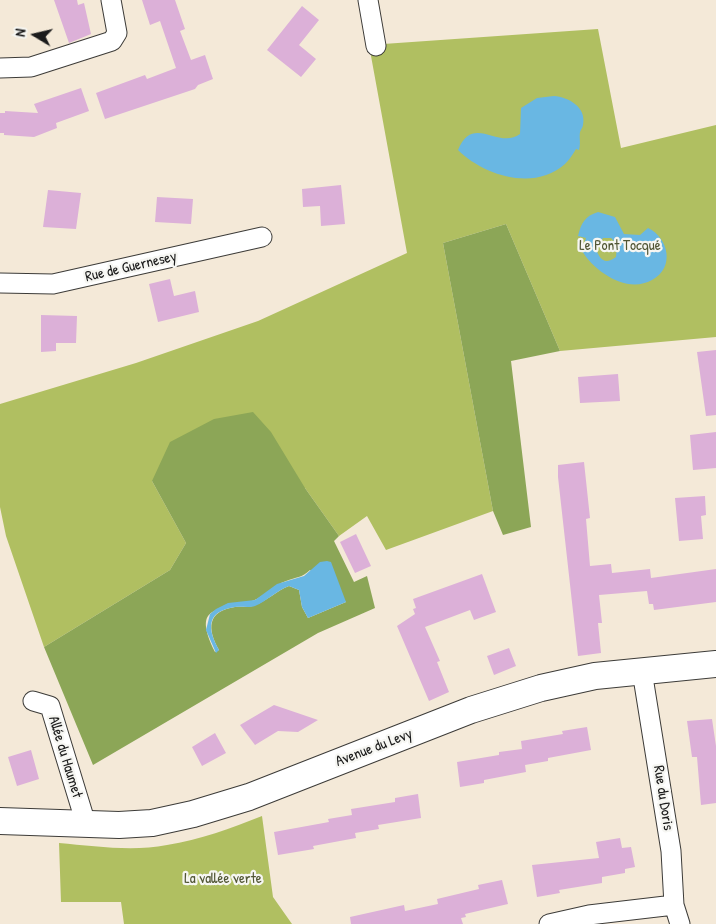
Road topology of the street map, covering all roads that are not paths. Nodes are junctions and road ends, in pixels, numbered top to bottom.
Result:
1 (111, 0) edge
2 (368, 0) edge
3 (376, 46) dead end
4 (0, 68) edge
5 (262, 237) dead end
6 (0, 284) edge
7 (716, 664) edge
8 (642, 671) junction
9 (33, 701) dead end
10 (0, 821) edge
11 (86, 824) junction
12 (674, 905) junction
13 (549, 924) edge
14 (680, 924) edge

1 - 4 street
2 - 3 street
5 - 6 street, Rue de Guernesey
7 - 8 street, Avenue du Levy
8 - 11 street, Avenue du Levy
8 - 12 street, Rue du Doris
9 - 11 street, Allée du Haumet
10 - 11 street, Avenue du Levy
12 - 13 street
12 - 14 street, Rue du Doris

